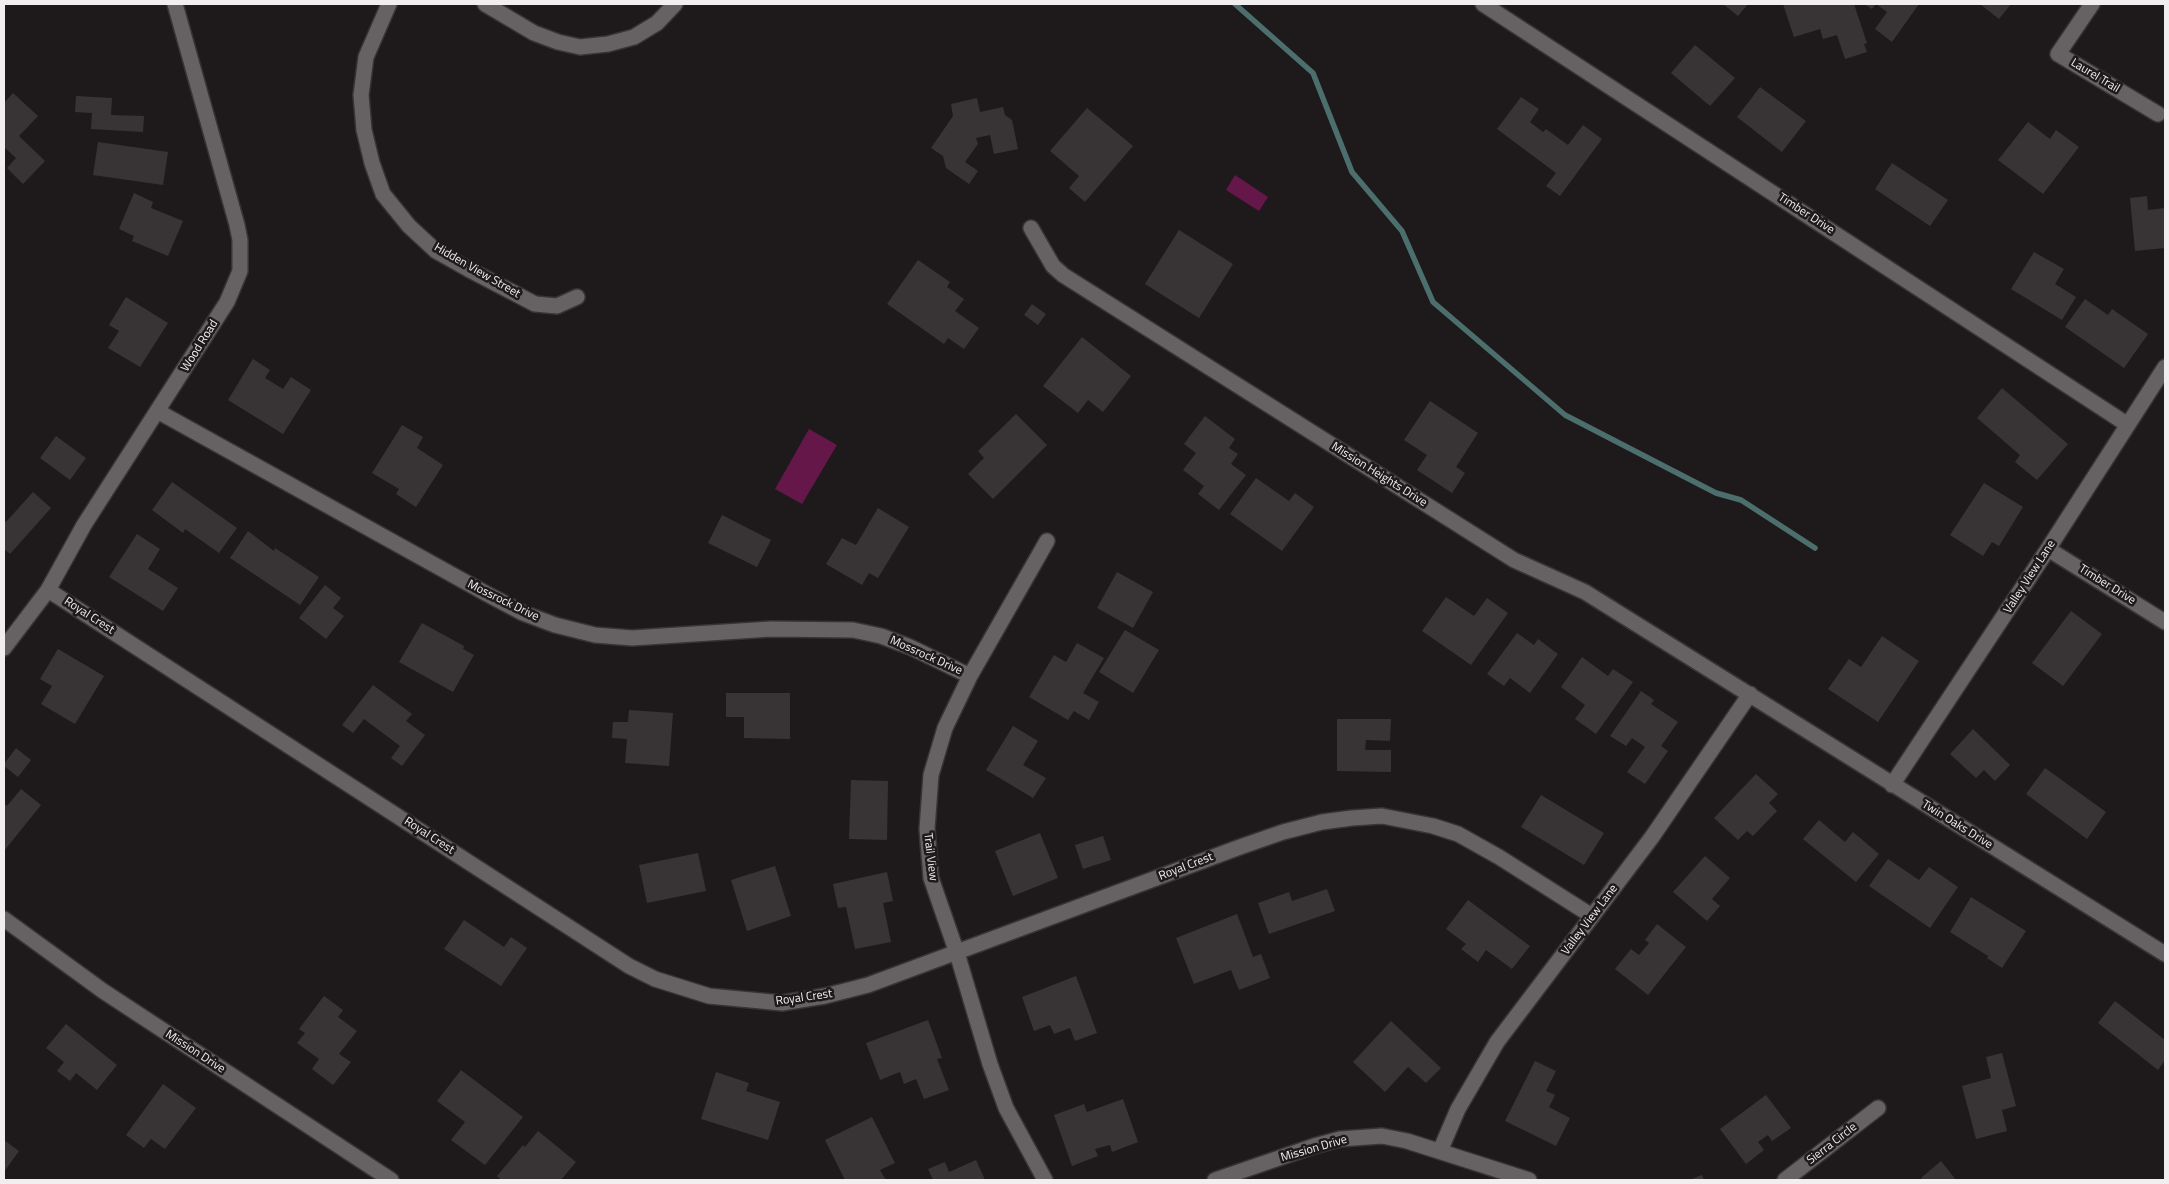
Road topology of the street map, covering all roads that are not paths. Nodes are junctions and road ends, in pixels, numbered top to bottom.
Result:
1 (175, 4) edge
2 (389, 4) edge
3 (485, 4) edge
4 (675, 4) edge
5 (1483, 4) edge
6 (2092, 4) edge
7 (2158, 114) dead end
8 (1031, 228) dead end
9 (577, 297) dead end
10 (2165, 367) edge
11 (159, 412) junction
12 (2128, 425) junction
13 (1047, 541) dead end
14 (2048, 549) junction
15 (48, 590) junction
16 (2165, 622) edge
17 (4, 648) edge
18 (970, 676) junction
19 (1750, 694) junction
20 (1892, 785) junction
21 (1592, 916) junction
22 (4, 919) edge
23 (957, 953) junction
24 (2165, 954) edge
25 (1878, 1108) dead end
26 (1440, 1151) junction
27 (391, 1180) edge
28 (1045, 1180) edge
29 (1215, 1180) edge
30 (1529, 1180) edge
31 (1785, 1180) edge

1 - 11 street, Wood Road
2 - 9 street, Hidden View Street
3 - 4 street
5 - 12 street, Timber Drive
6 - 7 street, Laurel Trail
8 - 19 street, Mission Heights Drive
10 - 12 street, Valley View Lane
11 - 15 street, Wood Road
11 - 18 street, Mossrock Drive
12 - 14 street, Valley View Lane
13 - 18 street, Trail View
14 - 16 street, Timber Drive
14 - 20 street, Valley View Lane
15 - 17 street, Wood Road
15 - 23 street, Royal Crest
18 - 23 street, Trail View
19 - 20 street, Twin Oaks Drive
19 - 21 street, Valley View Lane
20 - 24 street, Twin Oaks Drive
21 - 23 street, Royal Crest
21 - 26 street, Valley View Lane
22 - 27 street, Mission Drive
23 - 28 street, Trail View
25 - 31 street, Sierra Circle
26 - 29 street, Mission Drive
26 - 30 street, Mission Drive

